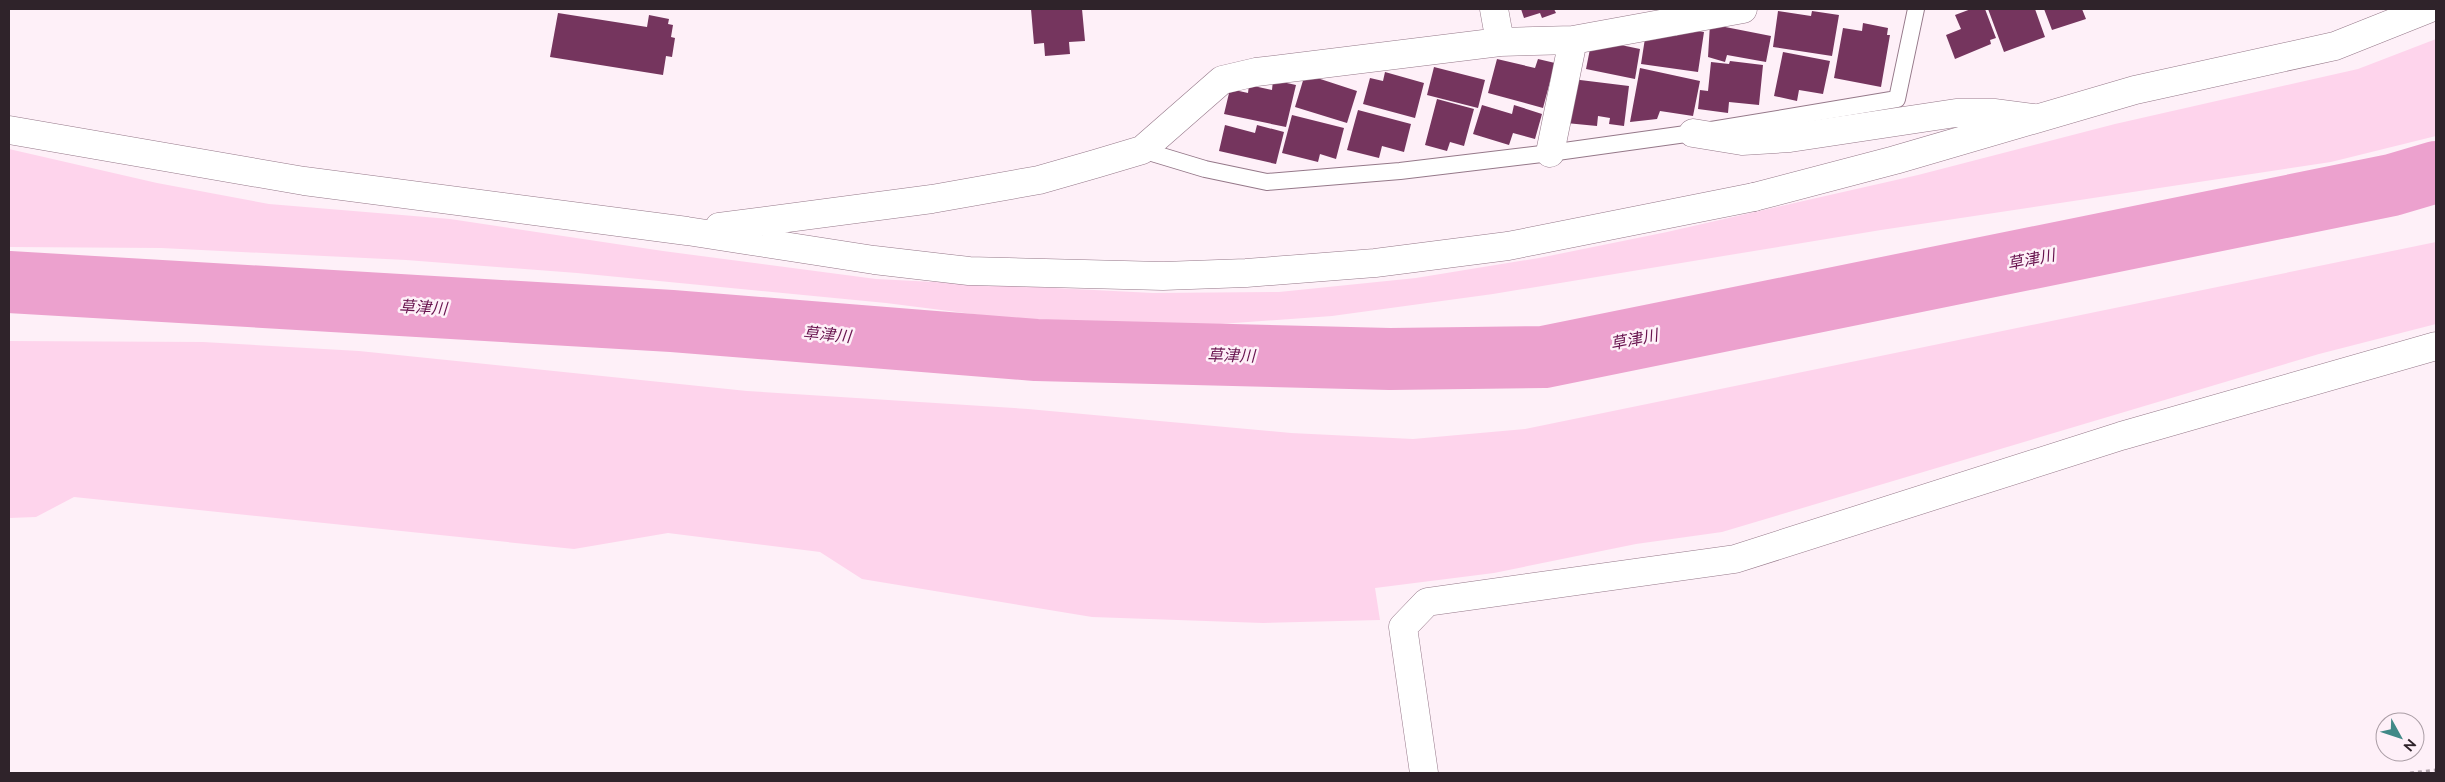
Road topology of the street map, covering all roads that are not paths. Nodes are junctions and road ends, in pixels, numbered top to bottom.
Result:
1 (1494, 9) edge
2 (1743, 9) edge
3 (1916, 9) edge
4 (2428, 9) edge
5 (1573, 40) junction
6 (1500, 42) junction
7 (2033, 118) junction
8 (9, 130) edge
9 (1693, 132) junction
10 (1142, 150) junction
11 (1550, 153) junction
12 (687, 231) junction
13 (2436, 346) edge
14 (1424, 773) edge

1 - 6 street
2 - 5 street
3 - 9 lane
4 - 7 street
5 - 6 street
5 - 11 street
6 - 10 street
7 - 9 street
7 - 12 street
8 - 12 street
9 - 11 lane
10 - 11 lane
10 - 12 street
13 - 14 street

